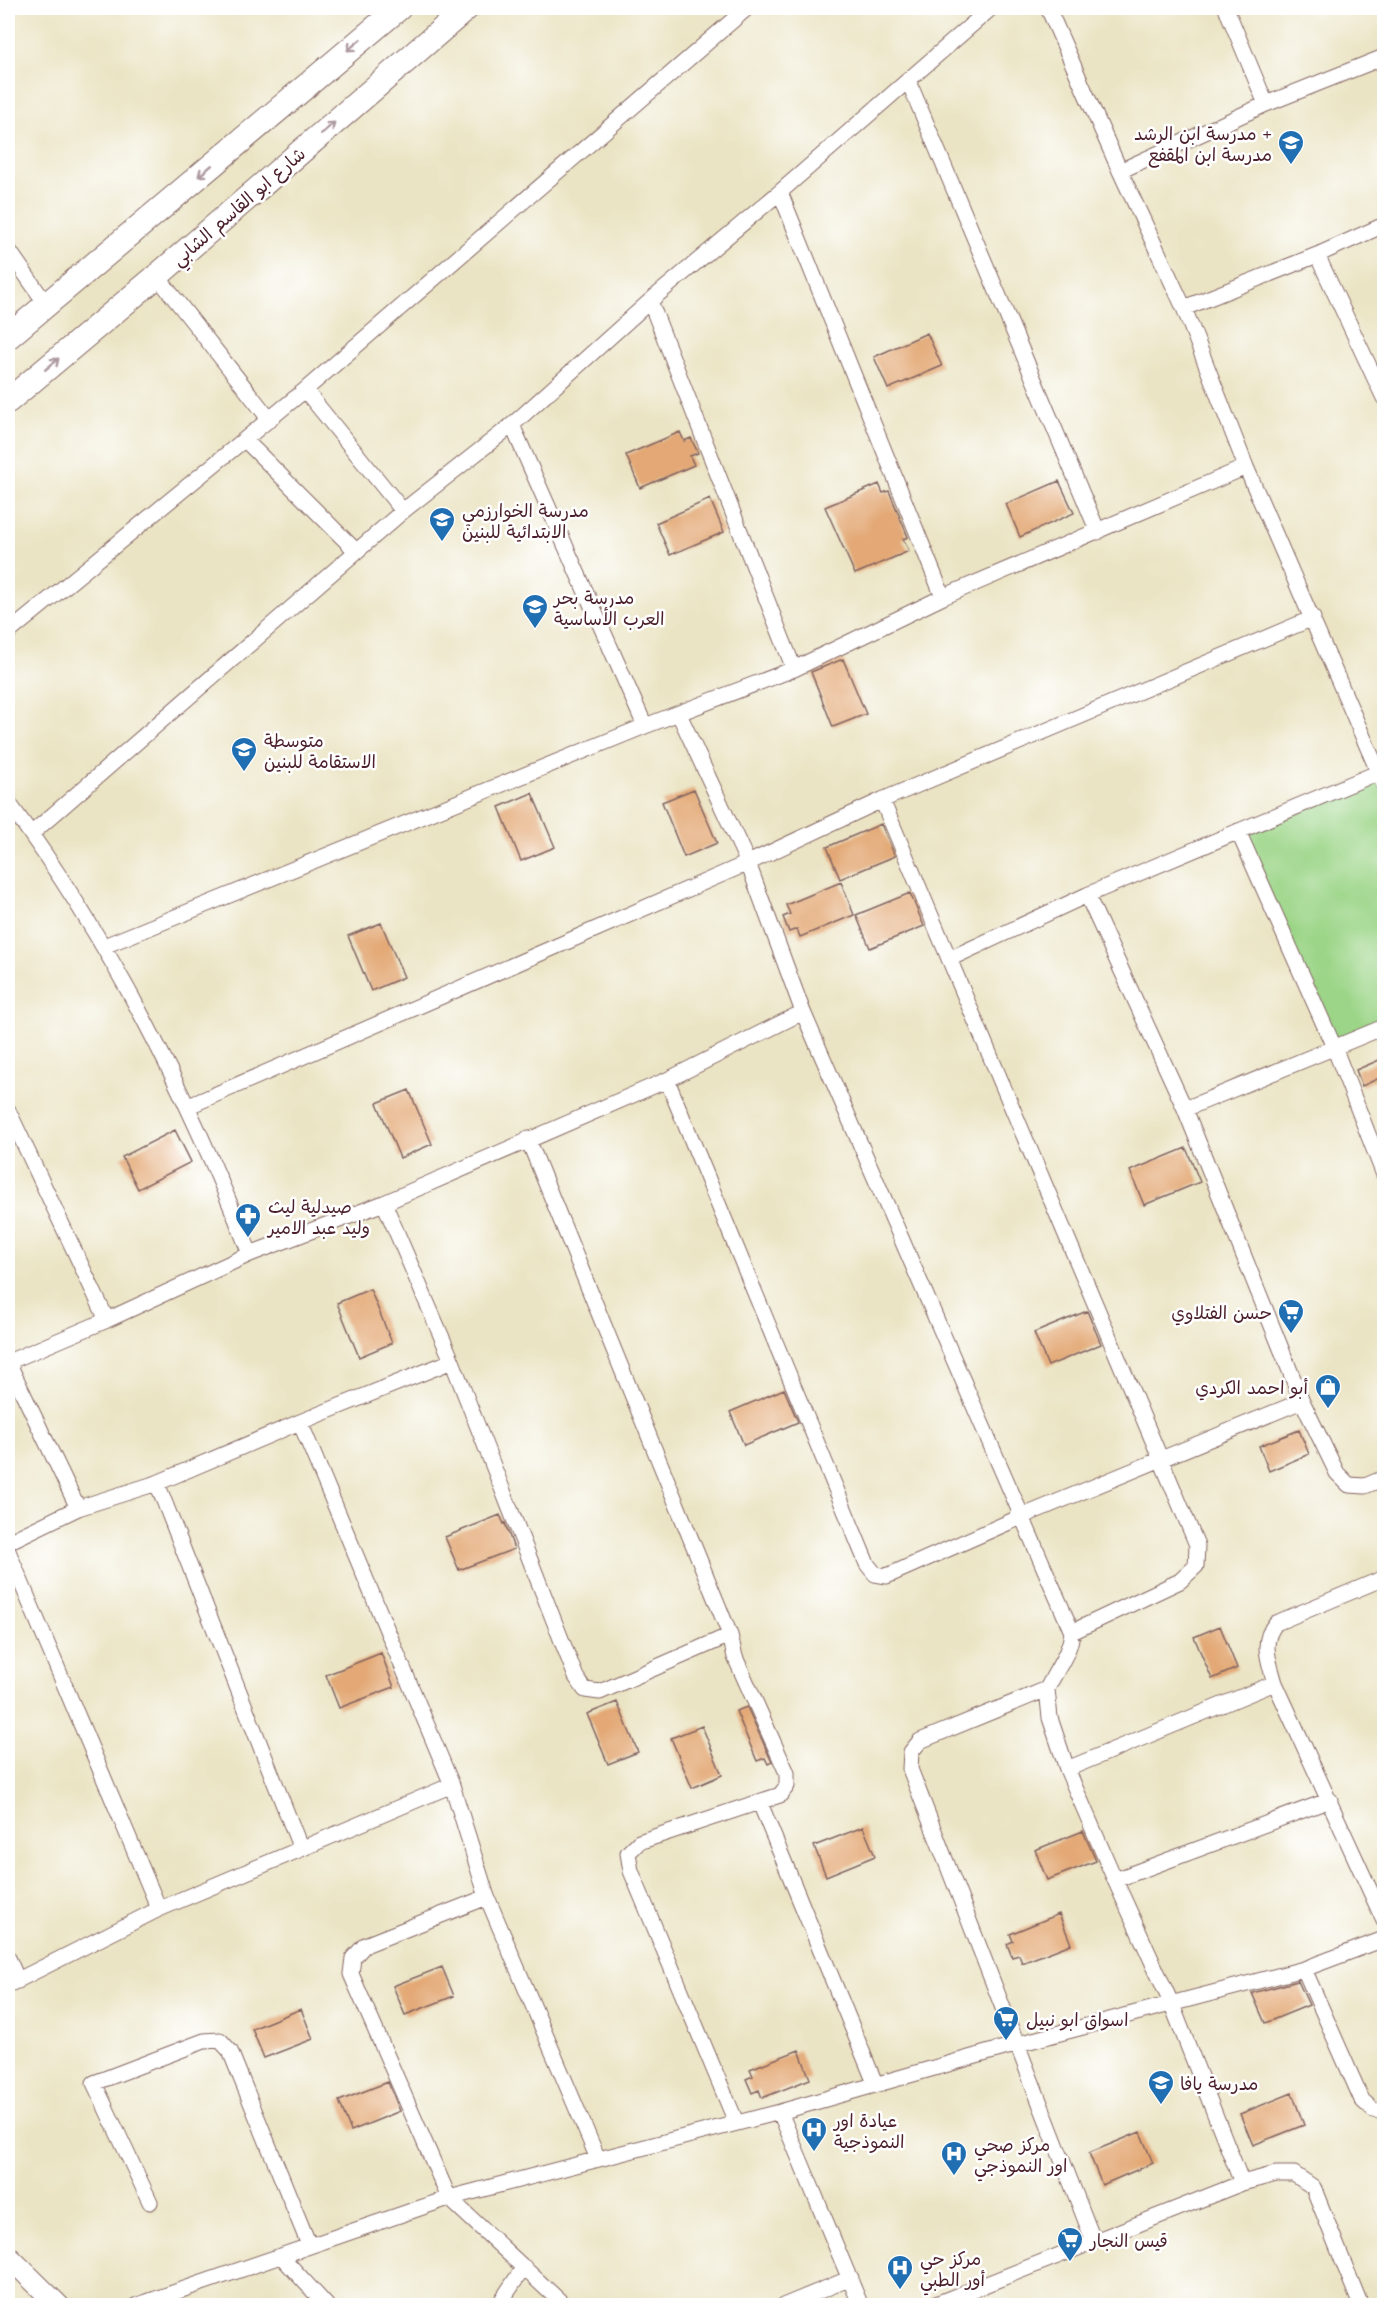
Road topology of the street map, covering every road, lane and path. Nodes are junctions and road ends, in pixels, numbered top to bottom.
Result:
1 (399, 8) edge
2 (467, 8) edge
3 (747, 8) edge
4 (991, 8) edge
5 (1048, 8) edge
6 (1226, 8) edge
7 (1384, 57) edge
8 (908, 80) junction
9 (1266, 104) junction
10 (1120, 171) junction
11 (780, 192) junction
12 (1384, 225) edge
13 (8, 249) edge
14 (1317, 255) junction
15 (157, 276) junction
16 (651, 301) junction
17 (46, 304) junction
18 (1184, 308) junction
19 (8, 337) edge
20 (305, 390) junction
21 (1384, 398) edge
22 (8, 401) edge
23 (270, 420) junction
24 (512, 425) junction
25 (244, 440) junction
26 (1246, 467) junction
27 (403, 511) junction
28 (1098, 532) junction
29 (356, 551) junction
30 (943, 597) junction
31 (1313, 618) junction
32 (8, 633) edge
33 (794, 669) junction
34 (679, 714) junction
35 (645, 726) junction
36 (1383, 776) edge
37 (882, 801) junction
38 (8, 802) edge
39 (1238, 831) junction
40 (31, 834) junction
41 (748, 863) junction
42 (1087, 895) junction
43 (104, 946) junction
44 (949, 959) junction
45 (803, 1012) junction
46 (1384, 1027) edge
47 (1334, 1047) junction
48 (667, 1080) junction
49 (189, 1106) junction
50 (1185, 1108) junction
51 (8, 1110) edge
52 (528, 1139) junction
53 (1384, 1175) edge
54 (384, 1203) junction
55 (250, 1254) junction
56 (107, 1320) junction
57 (452, 1361) junction
58 (8, 1362) edge
59 (1302, 1401) junction
60 (300, 1422) junction
61 (1160, 1459) junction
62 (1384, 1478) edge
63 (156, 1482) junction
64 (78, 1508) junction
65 (1023, 1516) junction
66 (8, 1542) edge
67 (8, 1551) edge
68 (1384, 1578) edge
69 (1072, 1632) junction
70 (730, 1635) junction
71 (1275, 1683) junction
72 (1047, 1689) junction
73 (1067, 1769) junction
74 (452, 1785) junction
75 (1330, 1800) junction
76 (760, 1803) junction
77 (301, 1849) junction
78 (1114, 1880) junction
79 (487, 1897) junction
80 (159, 1909) junction
81 (1384, 1921) edge
82 (1384, 1939) edge
83 (8, 1958) edge
84 (1304, 1968) junction
85 (13, 1983) edge
86 (1172, 2005) junction
87 (1018, 2044) junction
88 (875, 2084) junction
89 (780, 2112) junction
90 (1384, 2112) edge
91 (736, 2122) junction
92 (598, 2159) junction
93 (1242, 2183) junction
94 (449, 2198) junction
95 (150, 2202) dead end
96 (1094, 2242) junction
97 (309, 2245) junction
98 (8, 2256) edge
99 (281, 2256) junction
100 (524, 2267) junction
101 (850, 2278) junction
102 (969, 2291) junction
103 (59, 2306) edge
104 (135, 2306) edge
105 (327, 2306) edge
106 (498, 2306) edge
107 (565, 2306) edge
108 (783, 2306) edge
109 (861, 2306) edge
110 (931, 2306) edge
111 (974, 2306) edge
112 (1361, 2306) edge

1 -> 17 main road
15 -> 2 main road, شارع ابو القاسم الشابي
3 - 20 street
4 - 8 street
5 - 10 street
6 - 9 street
7 - 9 street
8 - 11 street
8 - 28 street
9 - 10 street
10 - 18 street
11 - 16 street
11 - 30 street
12 - 14 street
13 - 17 street
14 - 18 street
14 - 21 street
22 -> 15 main road, شارع ابو القاسم الشابي
15 - 23 street
16 - 24 street
16 - 33 street
17 - 19 main road
18 - 26 street
20 - 23 street
20 - 27 street
23 - 25 street
24 - 27 street
24 - 35 street
25 - 29 street
25 - 32 street
26 - 28 street
26 - 31 street
27 - 29 street
28 - 30 street
29 - 40 street
30 - 33 street
31 - 36 street
31 - 37 street
33 - 34 street
34 - 35 street
34 - 41 street
35 - 43 street
36 - 39 street
37 - 41 street
37 - 44 street
38 - 40 street
39 - 42 street
39 - 47 street
40 - 43 street
41 - 45 street
41 - 49 street
42 - 44 street
42 - 50 street
43 - 49 street
44 - 61 street
45 - 48 street
45 - 65 street
46 - 47 street
47 - 50 street
47 - 53 street
48 - 52 street
48 - 65 street
49 - 55 street
50 - 59 street
51 - 56 street
52 - 54 street
52 - 70 street
54 - 55 street
54 - 57 street
55 - 56 street
56 - 58 street
57 - 60 street
57 - 70 street
58 - 64 street
59 - 61 street
59 - 62 street
60 - 63 street
60 - 74 street
61 - 65 street
61 - 69 street
63 - 64 street
63 - 77 street
64 - 66 street
65 - 69 street
67 - 80 street
68 - 71 street
69 - 72 street
70 - 76 street
71 - 73 street
71 - 75 street
72 - 73 street
72 - 87 street
73 - 78 street
74 - 77 street
74 - 79 street
75 - 78 street
75 - 81 street
76 - 88 street
76 - 91 street
77 - 80 street
78 - 86 street
79 - 92 street
79 - 94 street
80 - 85 street
82 - 84 street
83 - 85 street
84 - 86 street
84 - 90 street
86 - 87 street
86 - 93 street
87 - 88 street
87 - 96 street
88 - 89 street
89 - 91 street
89 - 101 street
91 - 92 street
92 - 94 street
93 - 96 street
93 - 112 street
94 - 97 street
94 - 100 street
95 - 97 street
96 - 102 street
97 - 99 street
98 - 103 street
99 - 104 street
99 - 105 street
100 - 106 street
100 - 107 street
101 - 108 street
101 - 109 street
102 - 110 street
102 - 111 lane

